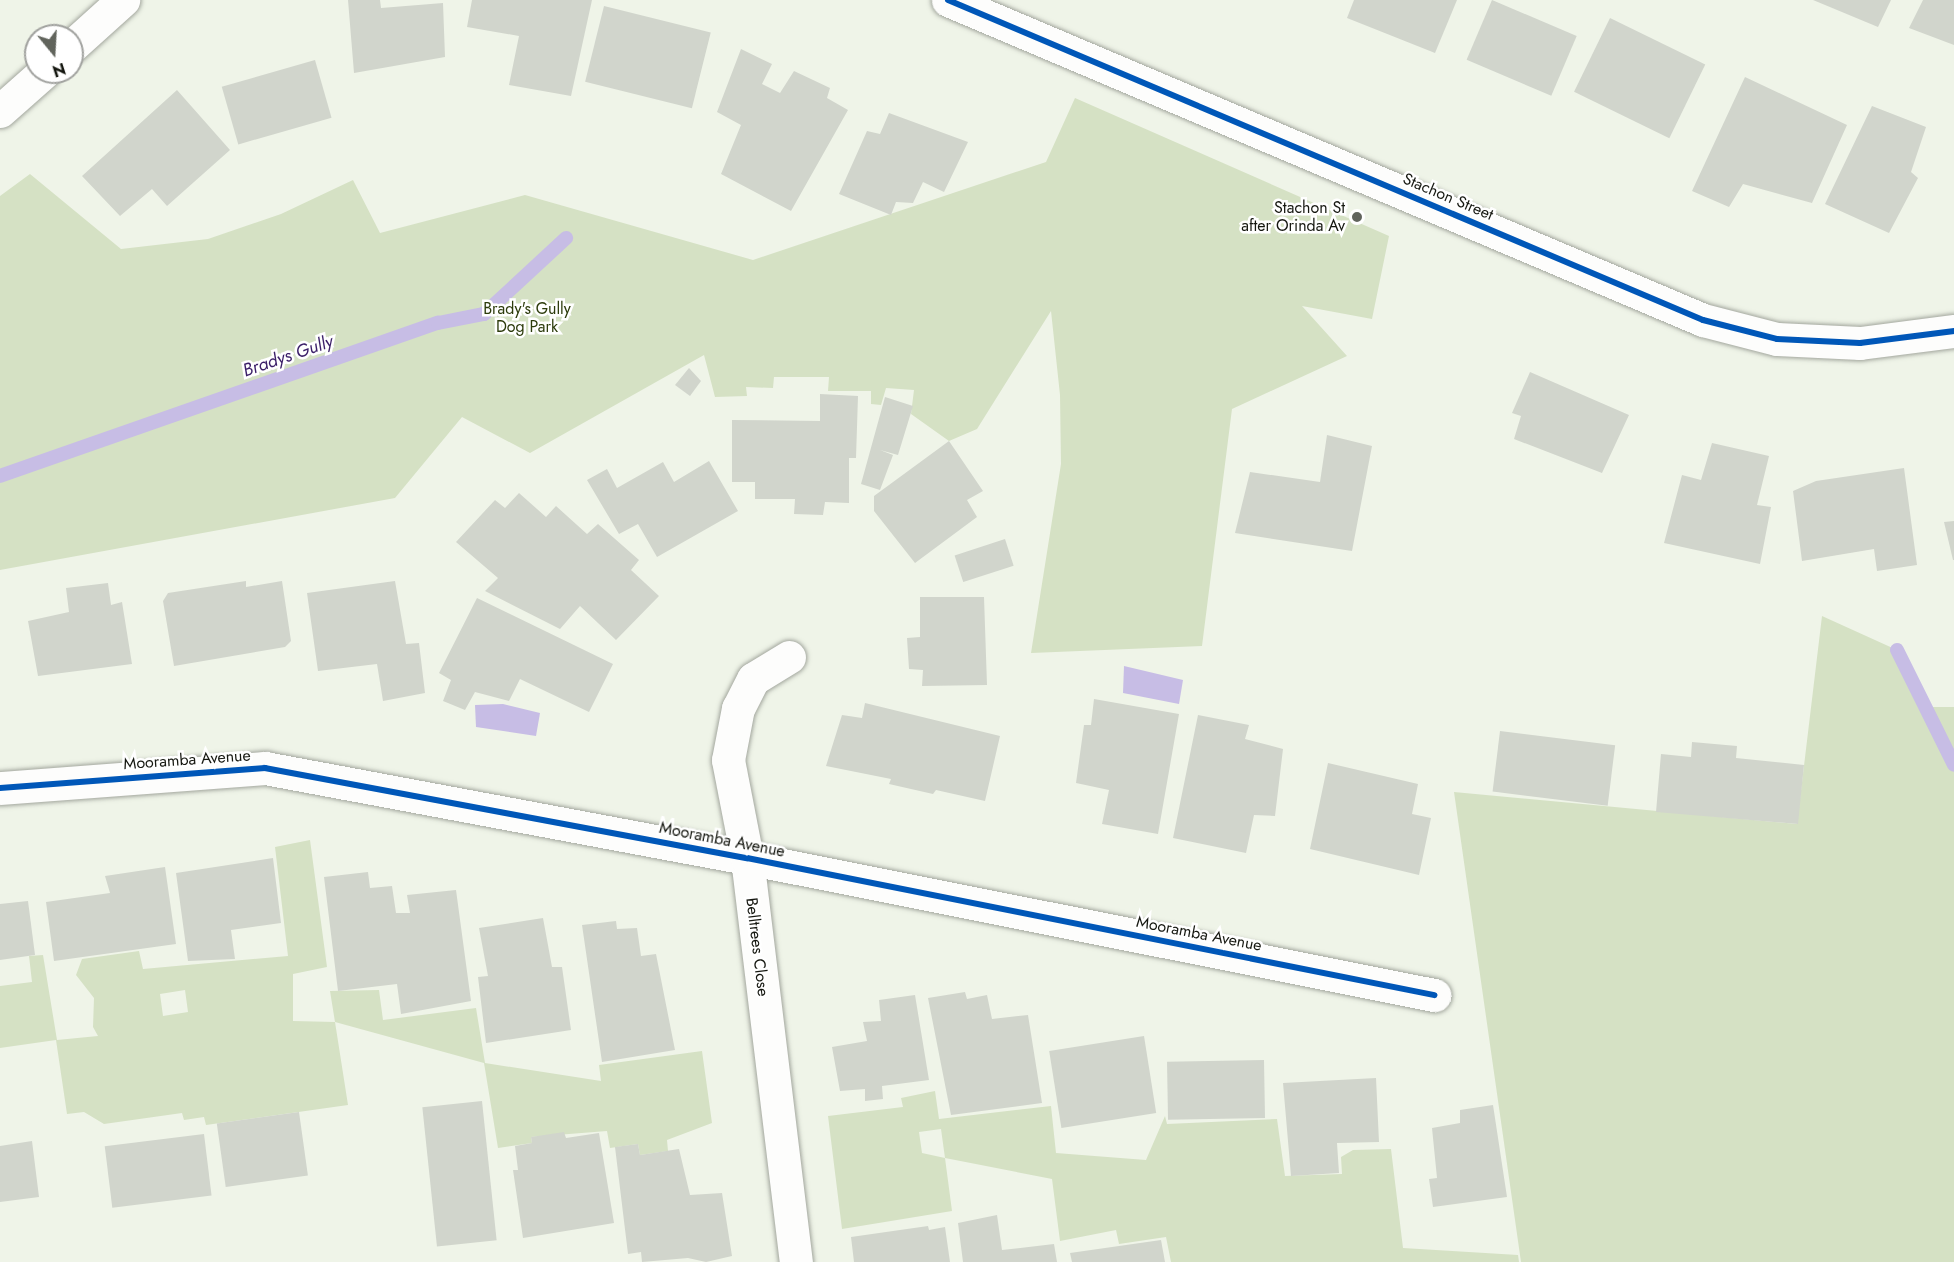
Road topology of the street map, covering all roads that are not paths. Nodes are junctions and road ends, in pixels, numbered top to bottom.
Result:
1 (123, 0) edge
2 (948, 0) edge
3 (84, 35) edge
4 (30, 84) edge
5 (0, 111) edge
6 (1954, 331) edge
7 (789, 657) dead end
8 (0, 788) edge
9 (747, 858) junction
10 (1434, 995) dead end
11 (796, 1262) edge

1 - 3 street
2 - 6 street, Stachon Street
4 - 5 street
7 - 9 street, Belltrees Close
8 - 9 street, Mooramba Avenue
9 - 10 street, Mooramba Avenue
9 - 11 street, Belltrees Close

